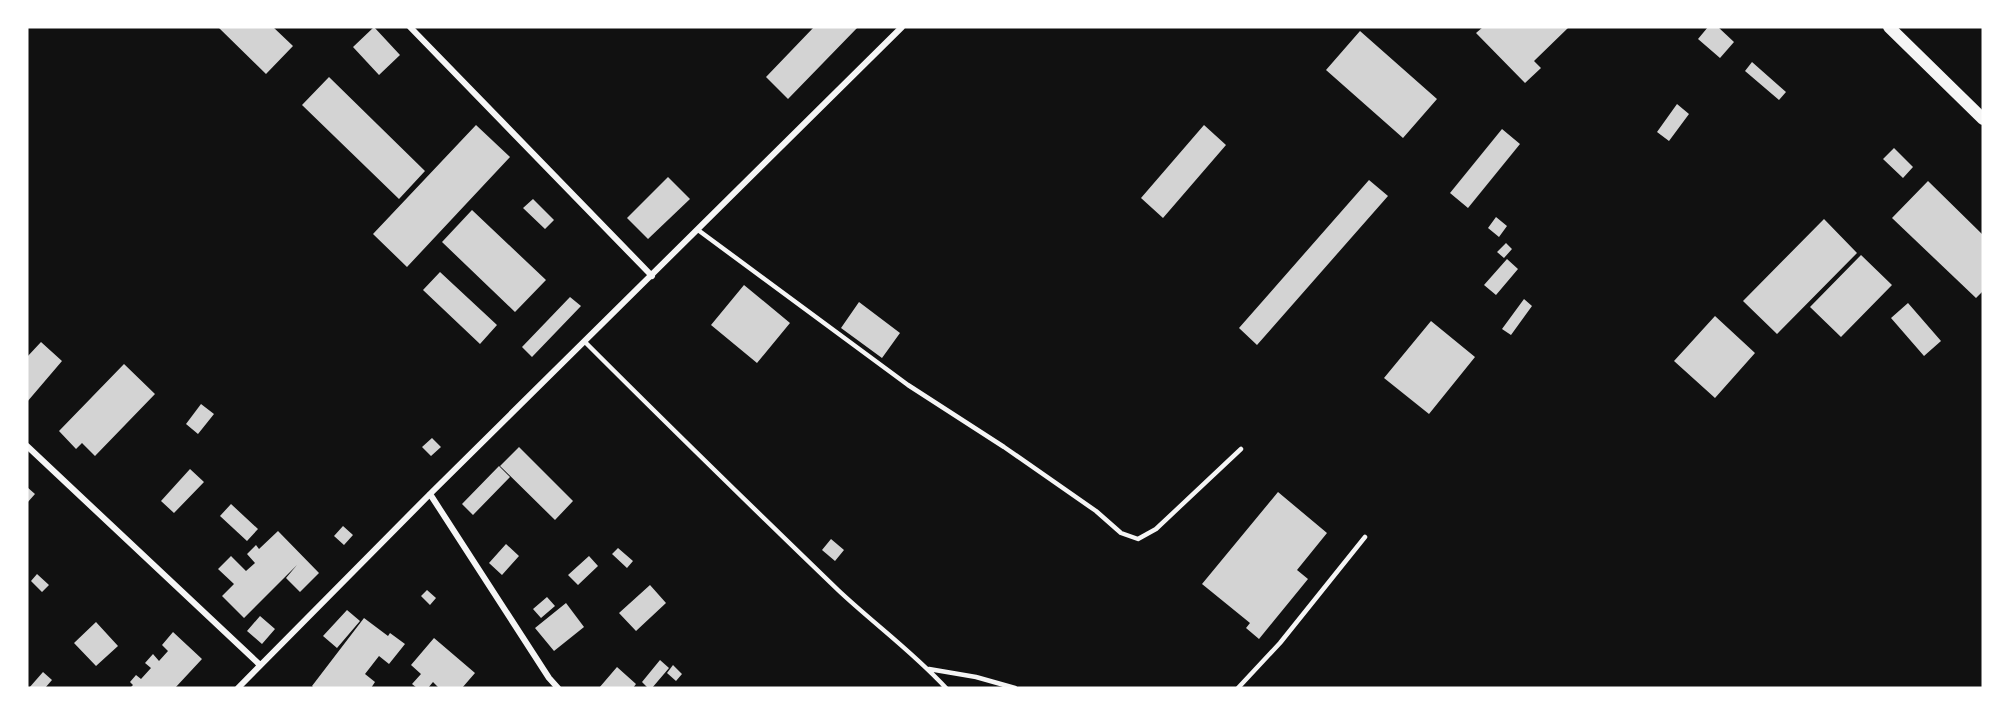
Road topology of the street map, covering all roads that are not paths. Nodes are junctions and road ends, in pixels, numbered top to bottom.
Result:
1 (410, 27) edge
2 (902, 27) edge
3 (1888, 27) edge
4 (1983, 119) edge
5 (698, 230) junction
6 (652, 276) junction
7 (585, 342) junction
8 (27, 446) edge
9 (1241, 449) dead end
10 (430, 494) junction
11 (1365, 537) dead end
12 (260, 664) junction
13 (929, 669) junction
14 (238, 688) edge
15 (558, 688) edge
16 (946, 688) edge
17 (1015, 688) edge
18 (1239, 688) edge

1 - 6 street
2 - 5 street
3 - 4 main road
5 - 6 street
5 - 9 lane
6 - 7 street
7 - 10 street
7 - 13 lane
8 - 12 street
10 - 12 street
10 - 15 street
11 - 18 lane
12 - 14 street
13 - 16 lane
13 - 17 lane

